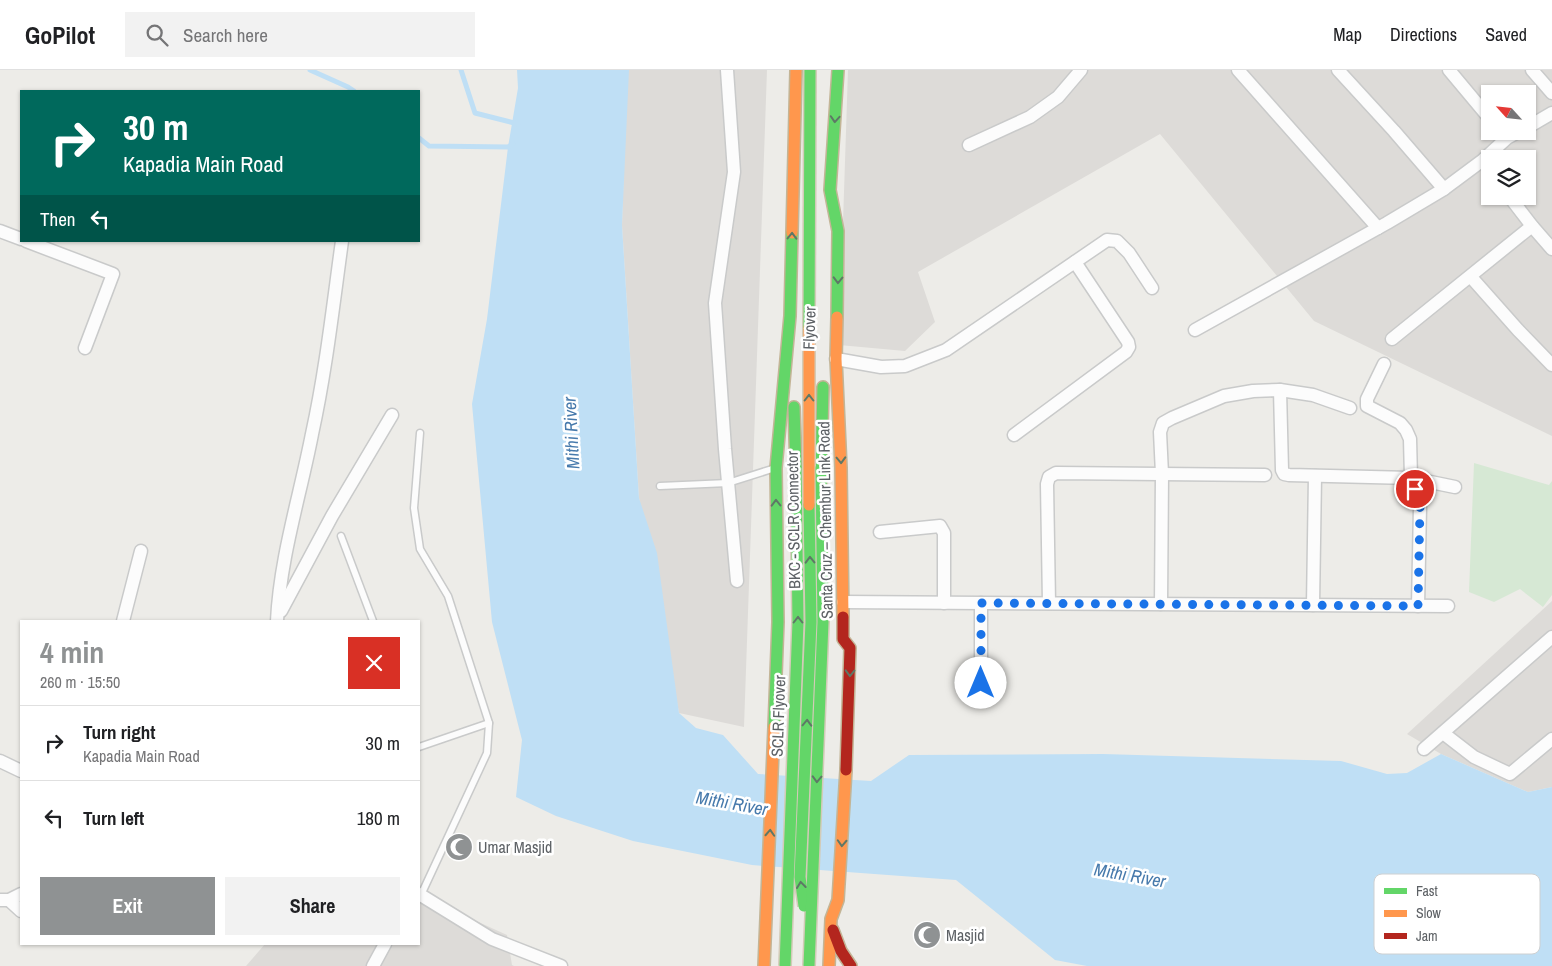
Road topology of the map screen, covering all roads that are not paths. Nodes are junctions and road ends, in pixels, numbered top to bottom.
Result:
1 (727, 70) edge
2 (796, 70) edge
3 (810, 70) edge
4 (838, 70) edge
5 (1081, 70) edge
6 (1238, 70) edge
7 (1338, 70) edge
8 (1449, 70) edge
9 (1532, 70) edge
10 (1552, 93) edge
11 (1481, 107) edge
12 (1552, 113) edge
13 (1536, 122) edge
14 (969, 145) dead end
15 (1481, 168) edge
16 (1444, 189) junction
17 (1517, 205) edge
18 (1532, 226) junction
19 (1378, 228) junction
20 (0, 232) edge
21 (20, 240) edge
22 (29, 242) edge
23 (342, 242) edge
24 (1552, 248) edge
25 (1075, 262) junction
26 (1471, 277) junction
27 (1152, 288) dead end
28 (790, 316) junction
29 (1196, 330) dead end
30 (1392, 339) dead end
31 (85, 348) dead end
32 (831, 359) junction
33 (1384, 364) dead end
34 (1552, 365) edge
35 (824, 379) dead end
36 (1280, 390) junction
37 (1350, 408) dead end
38 (392, 415) dead end
39 (420, 433) dead end
40 (1014, 435) dead end
41 (776, 468) junction
42 (796, 468) joint
43 (1162, 474) junction
44 (1265, 475) dead end
45 (1315, 476) junction
46 (1411, 478) junction
47 (728, 484) junction
48 (660, 486) dead end
49 (1455, 487) dead end
50 (880, 532) dead end
51 (341, 536) dead end
52 (141, 551) dead end
53 (737, 581) dead end
54 (843, 602) junction
55 (944, 603) junction
56 (981, 603) junction
57 (1049, 603) junction
58 (1161, 604) junction
59 (1313, 605) junction
60 (1418, 606) junction
61 (1448, 606) dead end
62 (123, 620) edge
63 (276, 620) edge
64 (277, 620) edge
65 (373, 620) edge
66 (1552, 637) edge
67 (778, 639) junction
68 (843, 639) junction
69 (981, 683) dead end
70 (489, 723) junction
71 (1443, 733) junction
72 (1552, 739) edge
73 (420, 746) edge
74 (835, 746) dead end
75 (1424, 749) dead end
76 (0, 761) edge
77 (20, 771) edge
78 (831, 821) dead end
79 (20, 894) edge
80 (420, 894) edge
81 (4, 900) edge
82 (833, 900) junction
83 (20, 910) edge
84 (831, 923) junction
85 (384, 945) edge
86 (373, 966) edge
87 (562, 966) edge
88 (764, 966) edge
89 (785, 966) edge
90 (809, 966) edge
91 (821, 966) edge
92 (829, 966) edge
93 (851, 966) edge

1 - 47 street
28 -> 2 main road
91 -> 3 main road, BKC - SCLR Connector, bridge
4 -> 32 main road, Santa Cruz – Chembur Link Road
5 - 14 street
6 - 19 street
7 - 16 street
8 - 11 street
9 - 10 street
12 - 13 street
15 - 16 street
16 - 19 street
17 - 18 street
18 - 24 street
18 - 26 street
19 - 29 street
20 - 21 street
22 - 31 street
23 - 63 street
25 - 27 street
25 - 32 street
25 - 40 street
26 - 30 street
26 - 34 street
28 - 41 main road
28 - 42 main road, Flyover
32 -> 54 main road, Santa Cruz – Chembur Link Road
33 - 46 street
35 -> 90 main road, bridge
36 - 37 street
36 - 43 street
36 - 45 street
38 - 64 street
39 - 70 lane
41 - 47 lane
67 -> 41 main road
89 -> 42 main road, SCLR Flyover, bridge
43 - 44 street
43 - 57 street
43 - 58 street
45 - 46 street
45 - 59 street
46 - 49 street
46 - 60 street
47 - 48 lane
47 - 53 street
50 - 55 street
51 - 65 lane
52 - 62 street
54 - 55 street
54 - 68 main road, Santa Cruz – Chembur Link Road
55 - 56 street
56 - 57 street
56 - 69 street
57 - 58 street
58 - 59 street
59 - 60 street
60 - 61 street
66 - 71 street
67 - 68 main road
88 -> 67 main road
68 - 74 main road
68 -> 82 main road, Santa Cruz – Chembur Link Road
70 - 73 lane
70 - 80 lane
71 - 72 street
71 - 75 street
76 - 77 street
78 - 82 main road
79 - 81 street
80 - 87 street
81 - 83 street
82 - 84 main road, Santa Cruz – Chembur Link Road
84 - 92 main road, Santa Cruz – Chembur Link Road
84 - 93 main road
85 - 86 street

